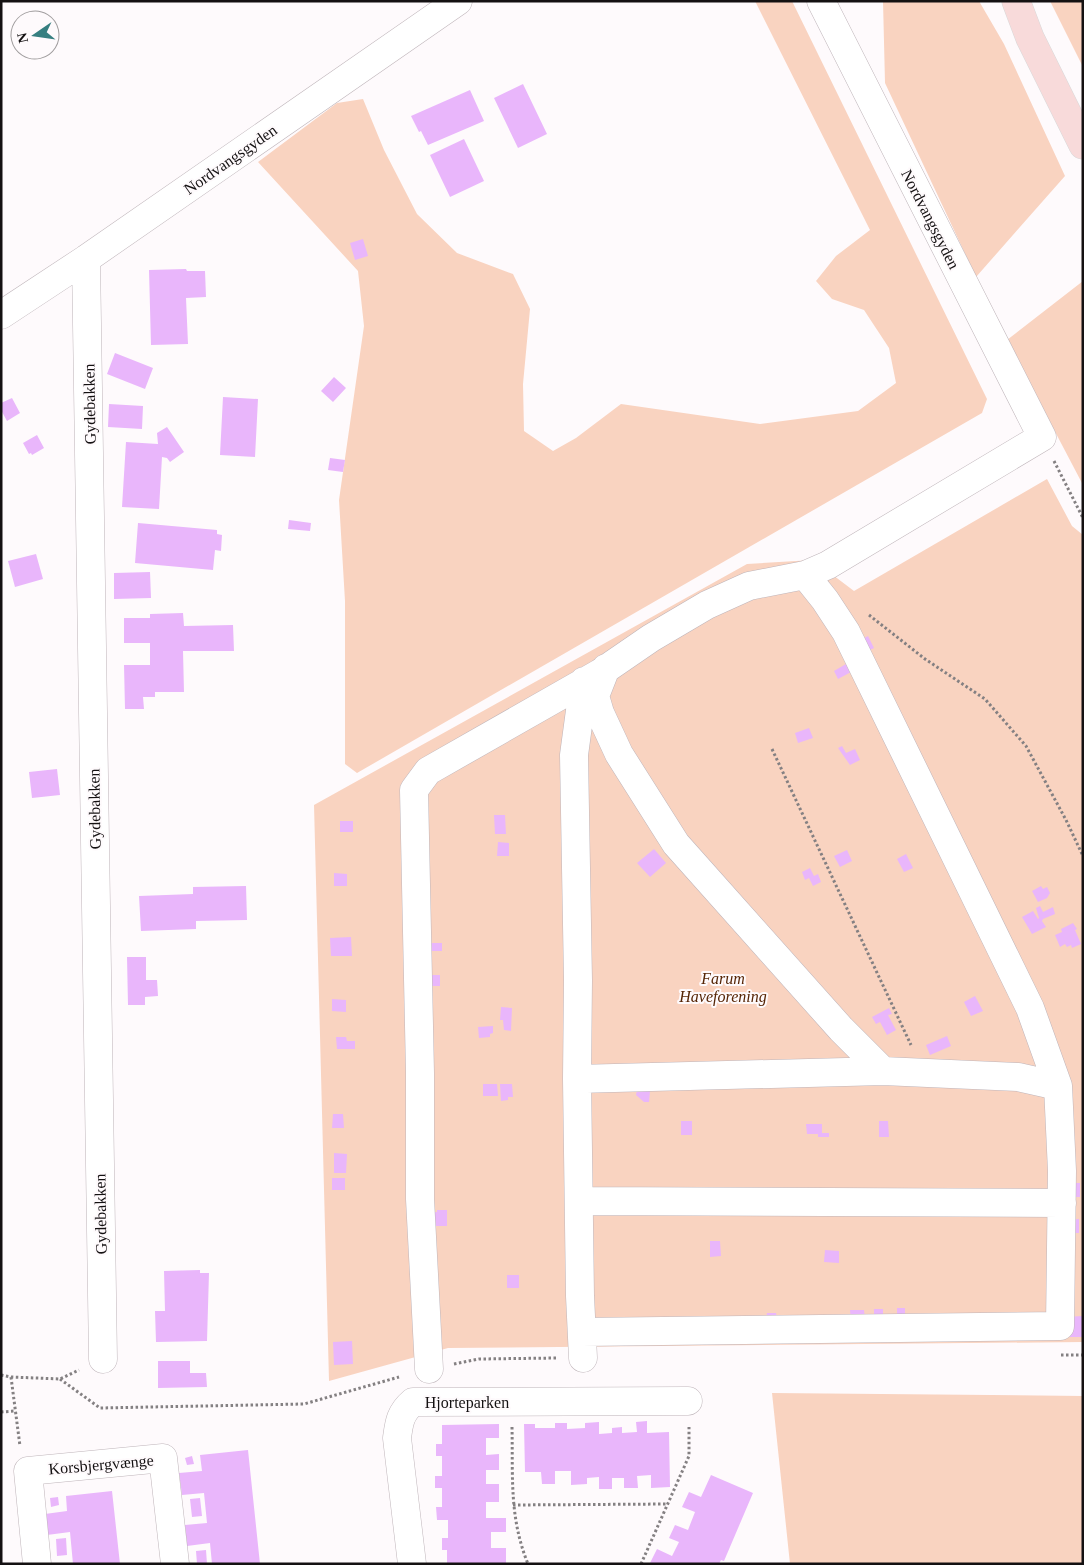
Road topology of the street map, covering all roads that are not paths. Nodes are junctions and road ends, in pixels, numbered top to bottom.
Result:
1 (458, 1) edge
2 (821, 1) edge
3 (1001, 1) edge
4 (1016, 1) edge
5 (1030, 38) junction
6 (1083, 145) edge
7 (86, 259) junction
8 (1, 315) edge
9 (805, 575) junction
10 (595, 675) junction
11 (884, 1071) junction
12 (577, 1079) junction
13 (1058, 1086) junction
14 (580, 1201) junction
15 (1062, 1202) junction
16 (102, 1359) road end
17 (428, 1369) dead end
18 (688, 1401) road end
19 (37, 1564) edge
20 (175, 1564) edge
21 (412, 1564) edge

1 - 7 street, Nordvangsgyden
2 - 9 street, Nordvangsgyden
3 - 5 main road
4 - 5 main road
5 - 6 main road
7 - 8 street, Nordvangsgyden
7 - 16 street, Gydebakken
9 - 10 street
9 - 13 street
10 - 11 street
10 - 12 street
10 - 17 street
11 - 12 street
11 - 13 street
12 - 14 street
13 - 15 street
14 - 15 street
14 - 15 street
18 - 21 street, Hjorteparken
19 - 20 street, Korsbjergvænge

